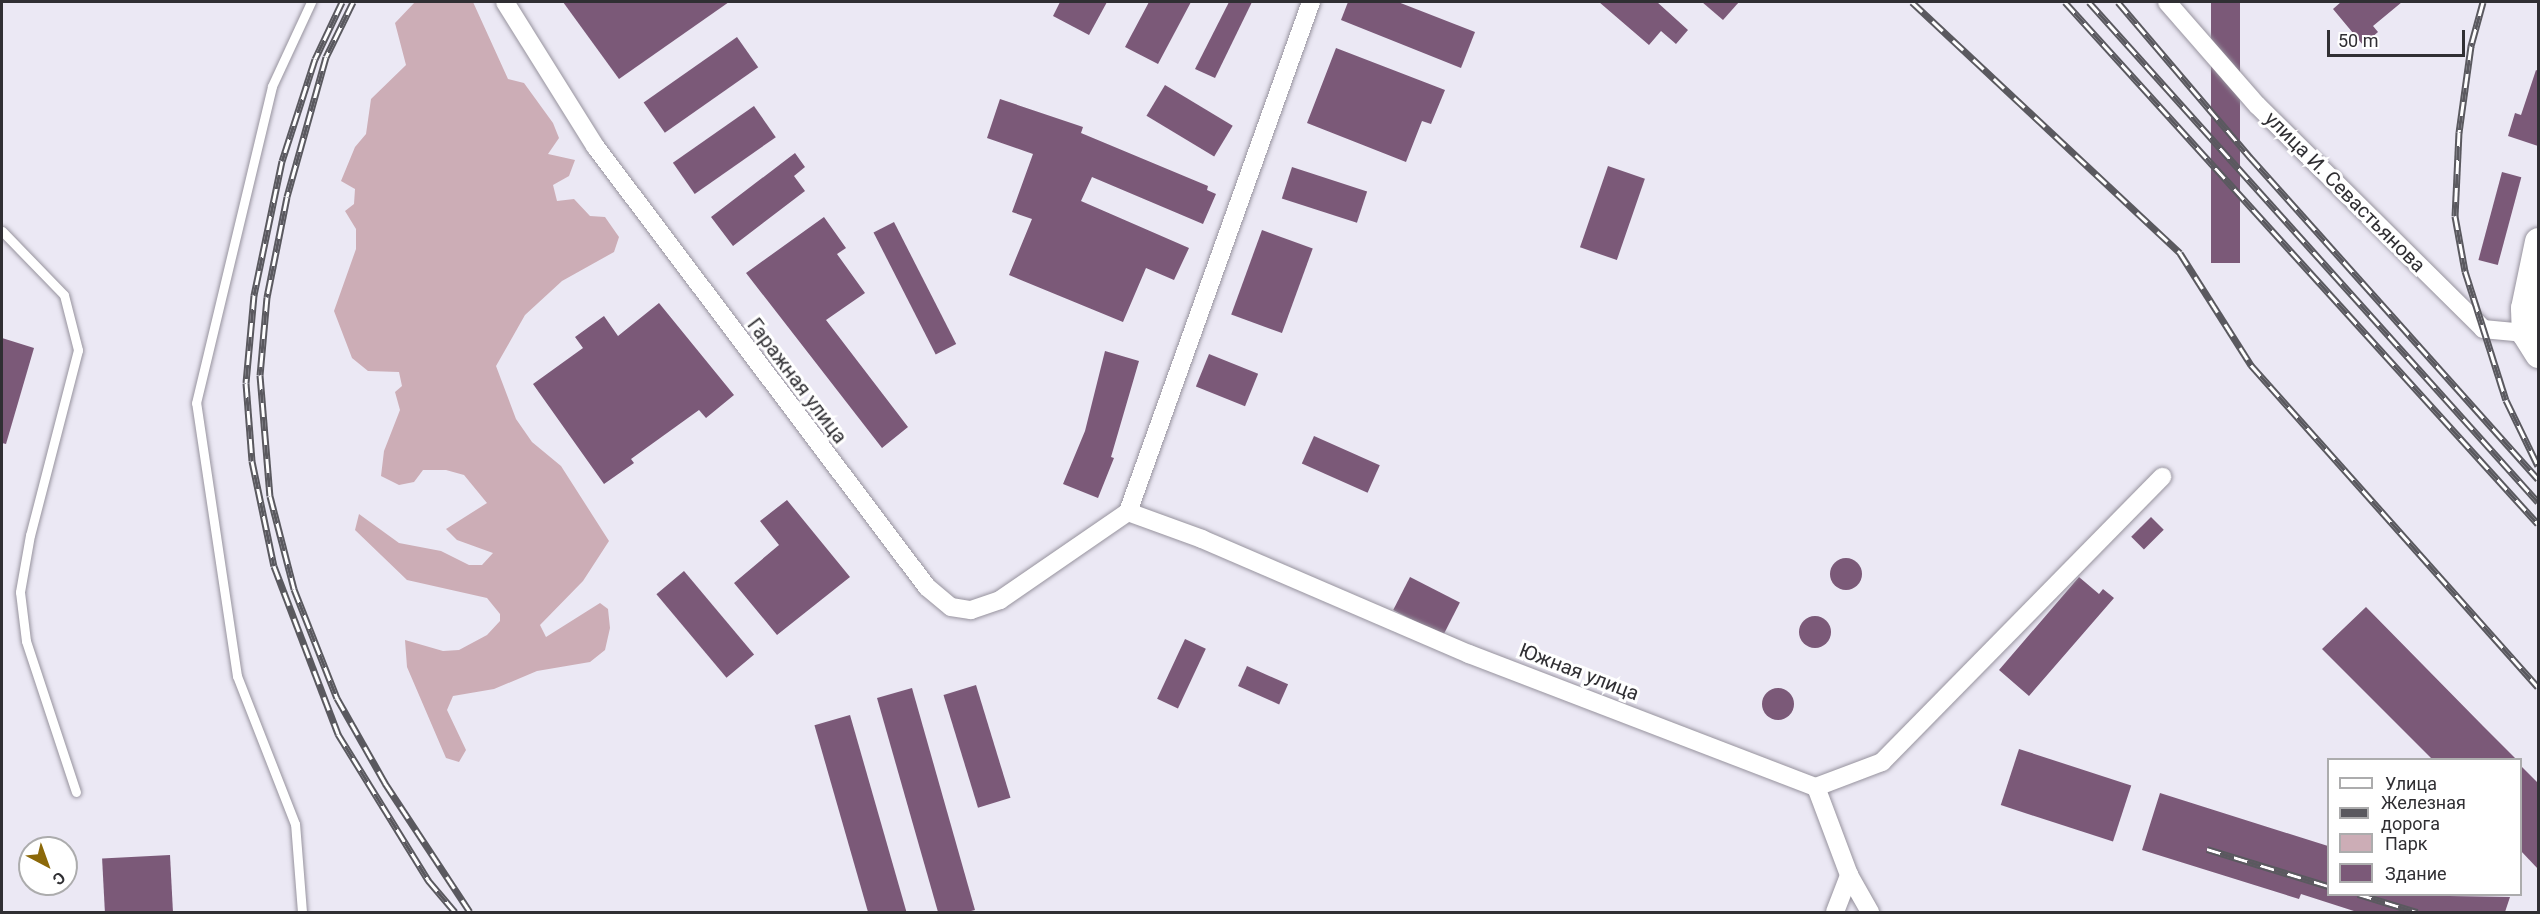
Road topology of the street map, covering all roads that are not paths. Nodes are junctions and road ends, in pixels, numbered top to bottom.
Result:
1 (311, 2) edge
2 (505, 2) edge
3 (1311, 2) edge
4 (2167, 2) edge
5 (2, 231) edge
6 (2538, 241) edge
7 (2532, 343) edge
8 (2162, 477) dead end
9 (1128, 512) junction
10 (1816, 787) junction
11 (76, 792) dead end
12 (1849, 875) junction
13 (302, 912) edge
14 (1834, 912) edge
15 (1870, 912) edge

1 - 13 lane
2 - 9 street, Гаражная улица
3 - 9 street
4 - 7 street, улица И. Севастьянова
5 - 11 lane
6 - 7 street
8 - 10 street
9 - 10 street, Южная улица
10 - 12 street
12 - 14 street
12 - 15 street

